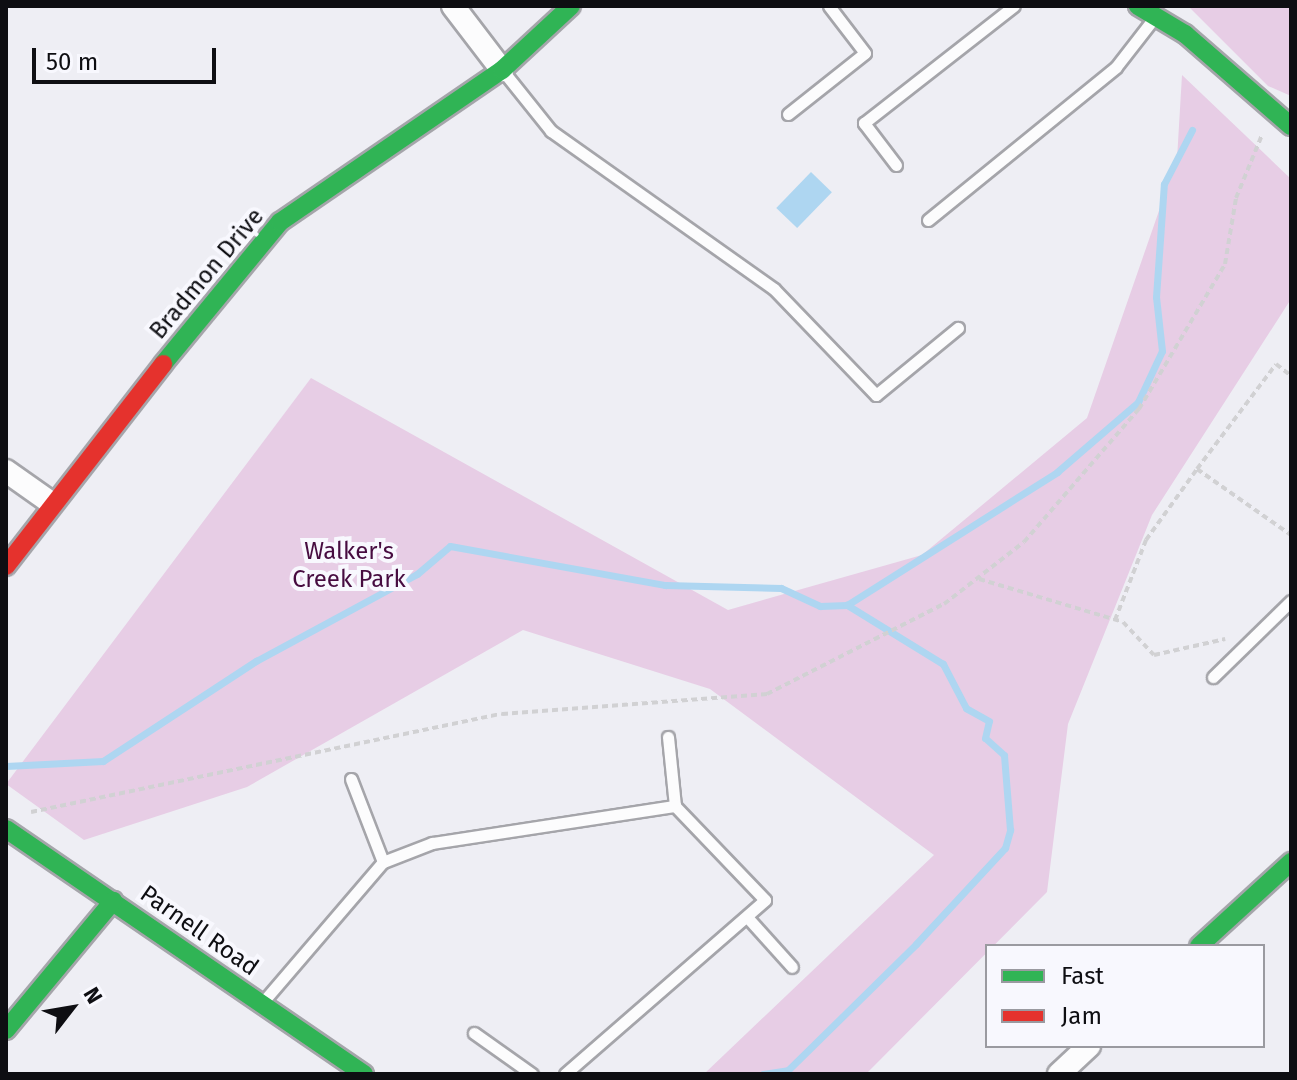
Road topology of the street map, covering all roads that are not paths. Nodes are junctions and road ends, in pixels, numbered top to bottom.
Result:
1 (453, 6) edge
2 (571, 6) edge
3 (829, 6) edge
4 (1014, 6) edge
5 (1138, 6) edge
6 (1154, 18) junction
7 (502, 70) junction
8 (788, 114) dead end
9 (1291, 126) edge
10 (896, 165) dead end
11 (928, 220) dead end
12 (958, 328) dead end
13 (6, 471) edge
14 (50, 502) junction
15 (6, 566) edge
16 (1291, 601) edge
17 (1213, 677) dead end
18 (668, 737) dead end
19 (351, 779) dead end
20 (675, 806) junction
21 (6, 829) edge
22 (383, 862) junction
23 (1291, 862) edge
24 (113, 901) junction
25 (747, 917) junction
26 (1201, 944) edge
27 (792, 967) dead end
28 (262, 1003) junction
29 (6, 1030) edge
30 (474, 1033) dead end
31 (1087, 1048) edge
32 (364, 1074) edge
33 (532, 1074) edge
34 (565, 1074) edge
35 (1059, 1074) edge

1 - 7 street
2 - 7 street, Bradmon Drive
3 - 8 lane
4 - 10 lane
5 - 6 street
6 - 9 street
6 - 11 lane
7 - 12 lane
7 - 14 street, Bradmon Drive
13 - 14 street
14 - 15 street, Bradmon Drive
16 - 17 lane
18 - 20 lane
19 - 22 lane
20 - 22 lane
20 - 25 lane
21 - 24 street, Parnell Road
22 - 28 lane
23 - 26 street
24 - 28 street, Parnell Road
24 - 29 street
25 - 27 lane
25 - 34 lane
28 - 32 street, Parnell Road
30 - 33 lane
31 - 35 street

